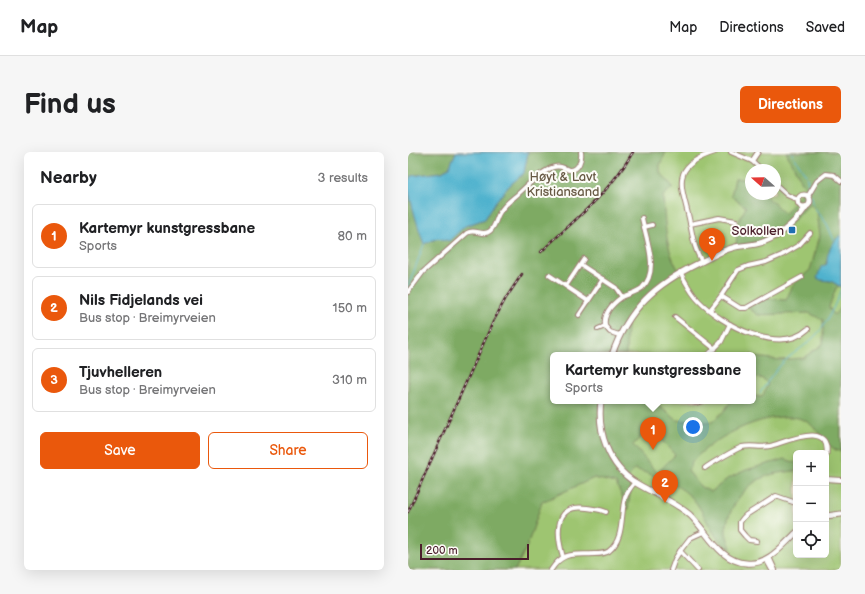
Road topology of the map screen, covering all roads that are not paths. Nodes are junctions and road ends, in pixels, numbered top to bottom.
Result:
1 (582, 152) edge
2 (715, 152) edge
3 (731, 152) edge
4 (758, 152) edge
5 (752, 161) junction
6 (755, 164) edge
7 (841, 181) edge
8 (781, 190) edge
9 (808, 196) junction
10 (799, 202) junction
11 (806, 207) junction
12 (642, 218) dead end
13 (795, 219) junction
14 (736, 221) dead end
15 (690, 224) junction
16 (652, 225) dead end
17 (644, 227) junction
18 (810, 233) dead end
19 (584, 259) dead end
20 (702, 262) junction
21 (580, 265) junction
22 (680, 272) junction
23 (549, 275) dead end
24 (802, 277) dead end
25 (603, 279) junction
26 (566, 286) junction
27 (408, 292) edge
28 (721, 296) junction
29 (622, 297) junction
30 (588, 301) junction
31 (710, 310) junction
32 (579, 314) dead end
33 (675, 317) dead end
34 (730, 324) junction
35 (605, 326) junction
36 (598, 329) dead end
37 (808, 329) dead end
38 (619, 335) junction
39 (715, 349) junction
40 (613, 352) edge
41 (712, 352) edge
42 (601, 404) edge
43 (827, 450) edge
44 (705, 468) dead end
45 (829, 480) edge
46 (841, 480) edge
47 (635, 482) junction
48 (793, 502) edge
49 (606, 512) dead end
50 (841, 514) edge
51 (829, 516) edge
52 (701, 533) dead end
53 (793, 536) edge
54 (757, 541) dead end
55 (680, 551) junction
56 (563, 557) junction
57 (768, 558) junction
58 (551, 570) edge
59 (671, 570) edge
60 (698, 570) edge
61 (774, 570) edge

1 - 27 street
2 - 15 street
3 - 5 street
4 - 5 street
5 - 6 street
7 - 9 street
8 - 10 street
9 - 10 street
9 - 11 street
10 - 11 street
10 - 13 street
11 - 13 street
12 - 17 street
13 - 20 street
14 - 15 street
15 - 20 street
16 - 17 street
17 - 29 street
18 - 28 street
19 - 21 street
20 - 22 street
21 - 25 street
21 - 26 street
22 - 31 street
22 - 38 street
23 - 26 street
24 - 28 street
25 - 29 street
25 - 30 street
26 - 30 street
28 - 31 street
29 - 35 street
30 - 32 street
31 - 34 street
33 - 39 street
34 - 37 street
34 - 39 street
35 - 36 street
35 - 38 street
38 - 40 street
39 - 41 street
42 - 47 street
43 - 44 street
45 - 46 street
47 - 56 street
47 - 57 street
48 - 54 street
49 - 56 street
50 - 51 street
52 - 55 street
53 - 57 street
55 - 59 street
55 - 60 street
56 - 58 street
57 - 61 street

